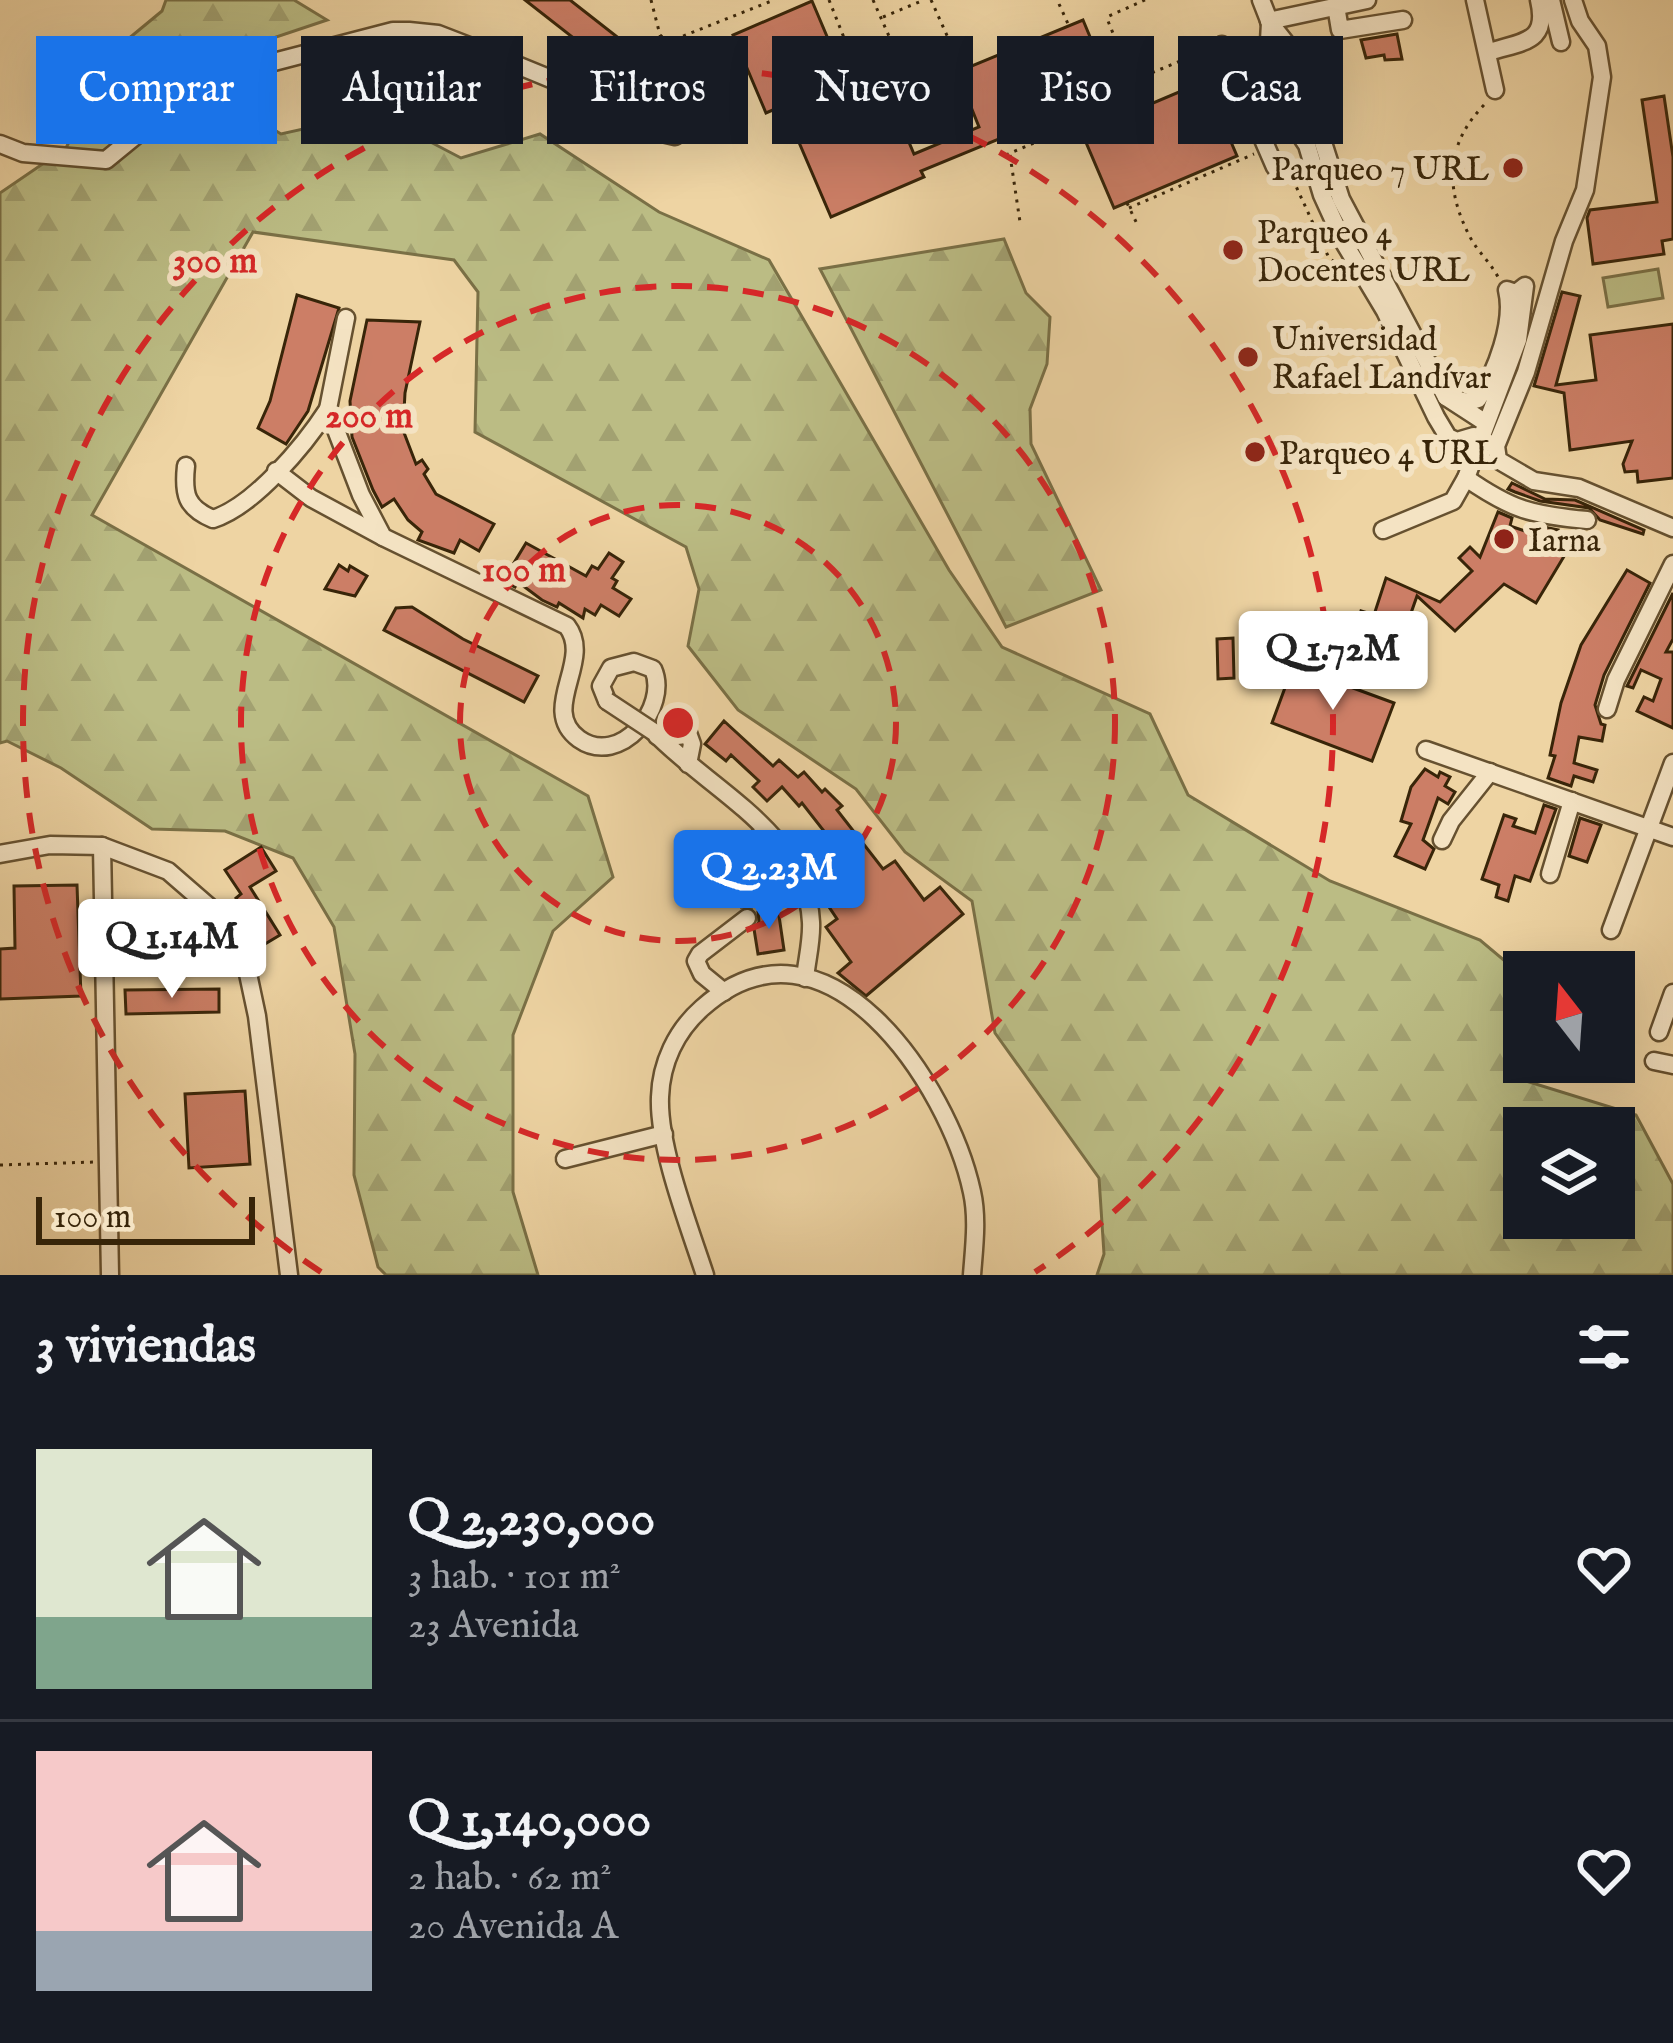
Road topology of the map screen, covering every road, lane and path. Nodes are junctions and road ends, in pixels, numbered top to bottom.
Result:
1 (651, 0) edge
2 (774, 0) edge
3 (829, 0) edge
4 (873, 0) edge
5 (924, 0) edge
6 (931, 0) edge
7 (1145, 0) edge
8 (1261, 0) edge
9 (1366, 0) edge
10 (1475, 0) edge
11 (1539, 0) edge
12 (1551, 0) edge
13 (1573, 0) edge
14 (1059, 4) dead end
15 (1336, 6) junction
16 (881, 18) junction
17 (1403, 20) dead end
18 (1269, 22) junction
19 (1069, 26) dead end
20 (843, 36) edge
21 (889, 36) edge
22 (947, 36) edge
23 (1268, 36) edge
24 (1280, 36) edge
25 (1561, 42) dead end
26 (1489, 52) junction
27 (1178, 63) edge
28 (547, 77) edge
29 (1492, 95) joint
30 (0, 144) edge
31 (1031, 144) edge
32 (1266, 144) edge
33 (1306, 144) edge
34 (1322, 144) edge
35 (1268, 148) junction
36 (1275, 167) joint
37 (1020, 222) dead end
38 (1138, 226) dead end
39 (1348, 270) dead end
40 (1511, 286) junction
41 (1391, 308) junction
42 (346, 318) dead end
43 (1407, 339) junction
44 (1446, 397) junction
45 (328, 409) junction
46 (1478, 426) junction
47 (1455, 460) dead end
48 (186, 466) dead end
49 (276, 471) junction
50 (1466, 478) junction
51 (1587, 520) dead end
52 (1673, 528) edge
53 (1383, 530) dead end
54 (383, 537) junction
55 (1673, 564) edge
56 (1607, 709) dead end
57 (1426, 750) dead end
58 (1673, 763) edge
59 (1490, 772) junction
60 (1572, 801) junction
61 (1651, 829) junction
62 (766, 831) junction
63 (1673, 837) edge
64 (1442, 840) dead end
65 (102, 846) junction
66 (0, 854) edge
67 (1550, 874) dead end
68 (717, 875) dead end
69 (747, 918) dead end
70 (1611, 930) dead end
71 (805, 978) junction
72 (724, 992) junction
73 (1673, 993) edge
74 (1659, 1032) dead end
75 (1654, 1060) dead end
76 (1673, 1065) edge
77 (664, 1134) junction
78 (565, 1159) dead end
79 (108, 1162) junction
80 (0, 1166) edge
81 (110, 1275) edge
82 (289, 1275) edge
83 (705, 1275) edge
84 (972, 1275) edge

1 - 2 path
3 - 20 path
4 - 16 path
5 - 16 path
6 - 22 path
7 - 27 path
8 - 18 street
9 - 15 street
10 - 26 street
11 - 26 street
12 - 25 street
13 - 52 street
14 - 19 path
15 - 17 street
15 - 18 street
16 - 21 path
18 - 23 street
18 - 24 street
26 - 29 street
28 - 30 street
29 - 40 path
31 - 37 path
32 - 35 street
33 - 41 street
34 - 41 street
35 - 36 street
35 - 38 path
36 - 39 path
40 - 44 street
40 - 46 street
41 - 43 street
42 - 45 street
43 - 44 street
43 - 46 street
44 - 46 street
45 - 49 street
45 - 54 street
46 - 47 street
46 - 50 street
48 - 49 street
49 - 54 street
50 - 51 street
50 - 53 street
54 - 62 street, bridge
55 - 56 street
57 - 59 street
58 - 61 street
59 - 60 street
59 - 64 street
60 - 61 street
60 - 67 street
61 - 63 street
61 - 70 street
62 - 68 street
62 - 71 street
65 - 66 street
65 - 79 street
65 - 82 street
69 - 72 street
71 - 72 street
71 - 84 street
72 - 77 street
73 - 74 street
75 - 76 street
77 - 78 street
77 - 83 street
79 - 80 path
79 - 81 street

